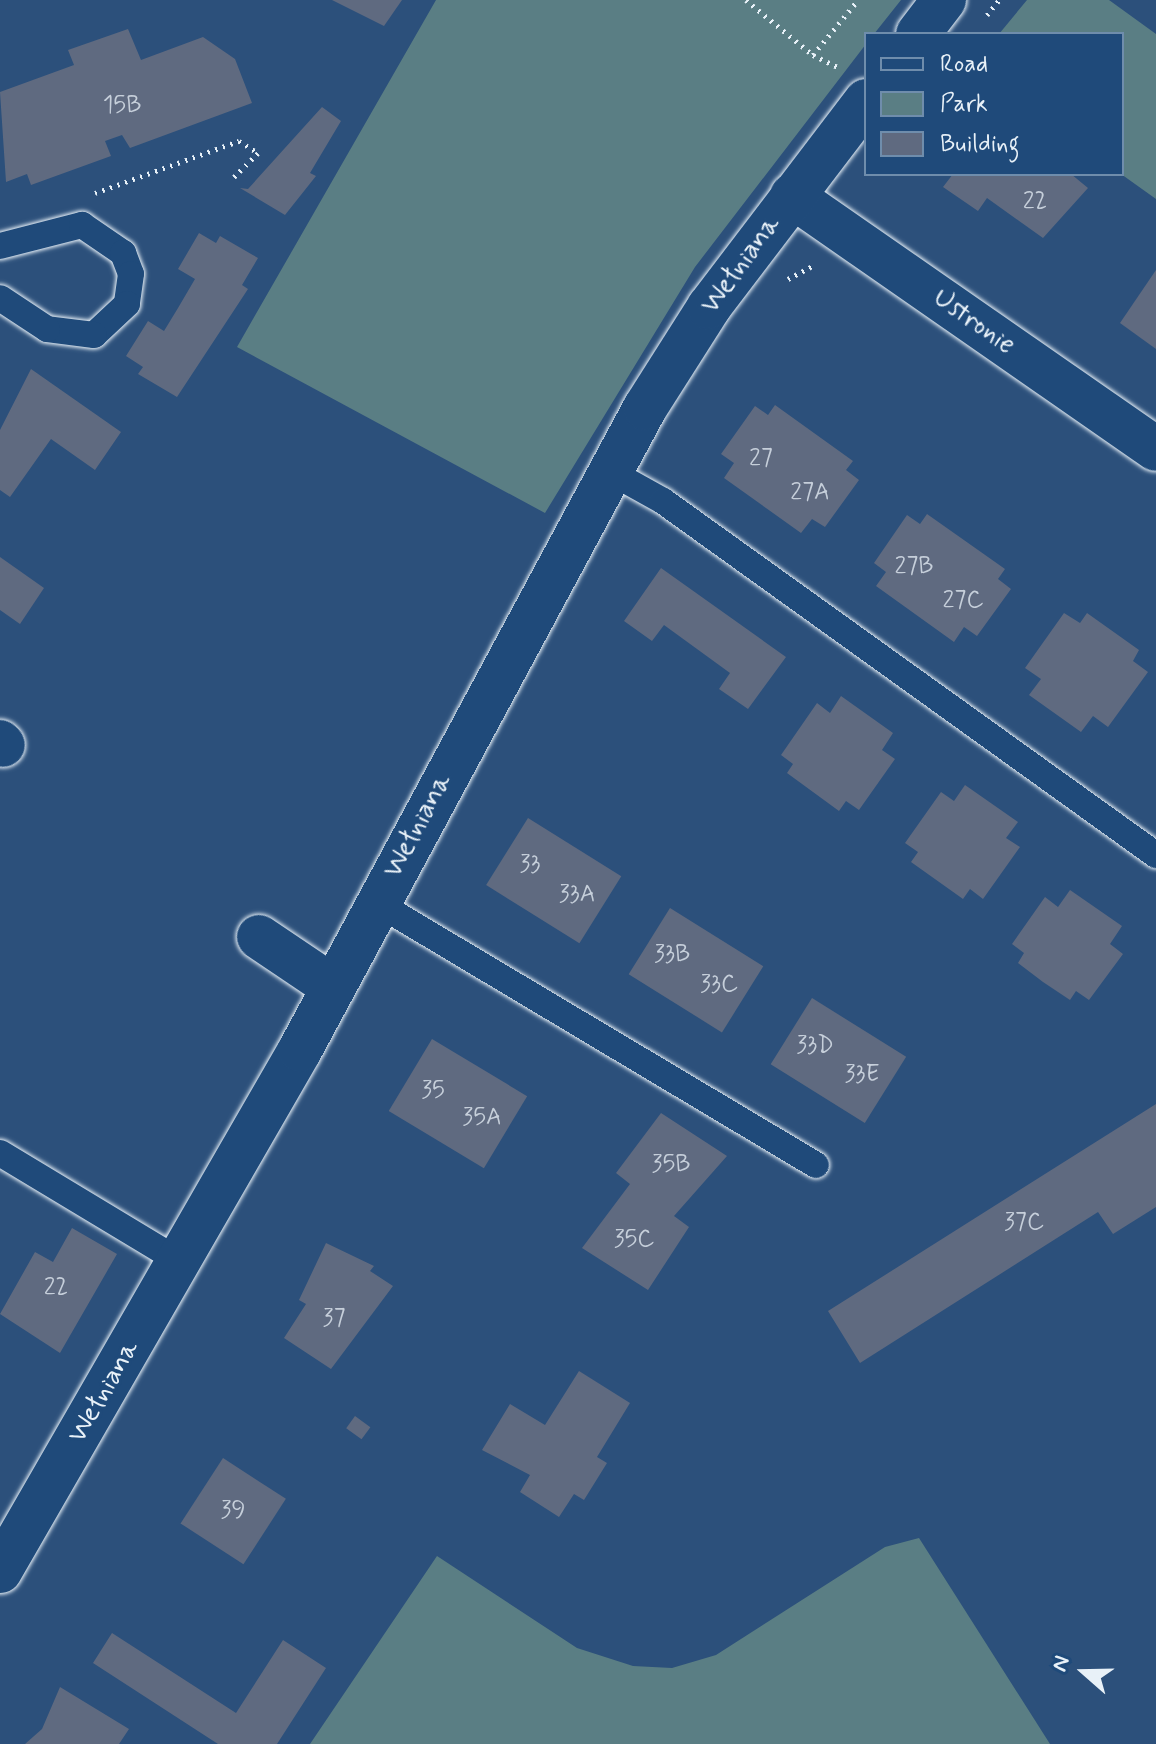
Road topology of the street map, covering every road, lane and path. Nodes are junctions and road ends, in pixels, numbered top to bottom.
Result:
1 (746, 0) edge
2 (858, 0) edge
3 (944, 0) edge
4 (920, 32) edge
5 (813, 55) junction
6 (836, 66) dead end
7 (864, 104) edge
8 (191, 159) dead end
9 (234, 177) dead end
10 (792, 196) junction
11 (0, 246) edge
12 (0, 298) edge
13 (1156, 449) edge
14 (609, 471) junction
15 (1156, 855) edge
16 (377, 903) junction
17 (259, 937) dead end
18 (333, 987) junction
19 (0, 1153) edge
20 (816, 1165) dead end
21 (179, 1261) junction
22 (0, 1571) edge

1 - 5 path
2 - 5 path
3 - 4 street
5 - 6 path
7 - 10 street, Wełniana
8 - 9 path
10 - 13 street, Ustronie
10 - 14 street, Wełniana
11 - 12 lane
14 - 15 lane
14 - 16 street, Wełniana
16 - 18 street, Wełniana
16 - 20 lane
17 - 18 street
18 - 21 street, Wełniana
19 - 21 lane
21 - 22 street, Wełniana

